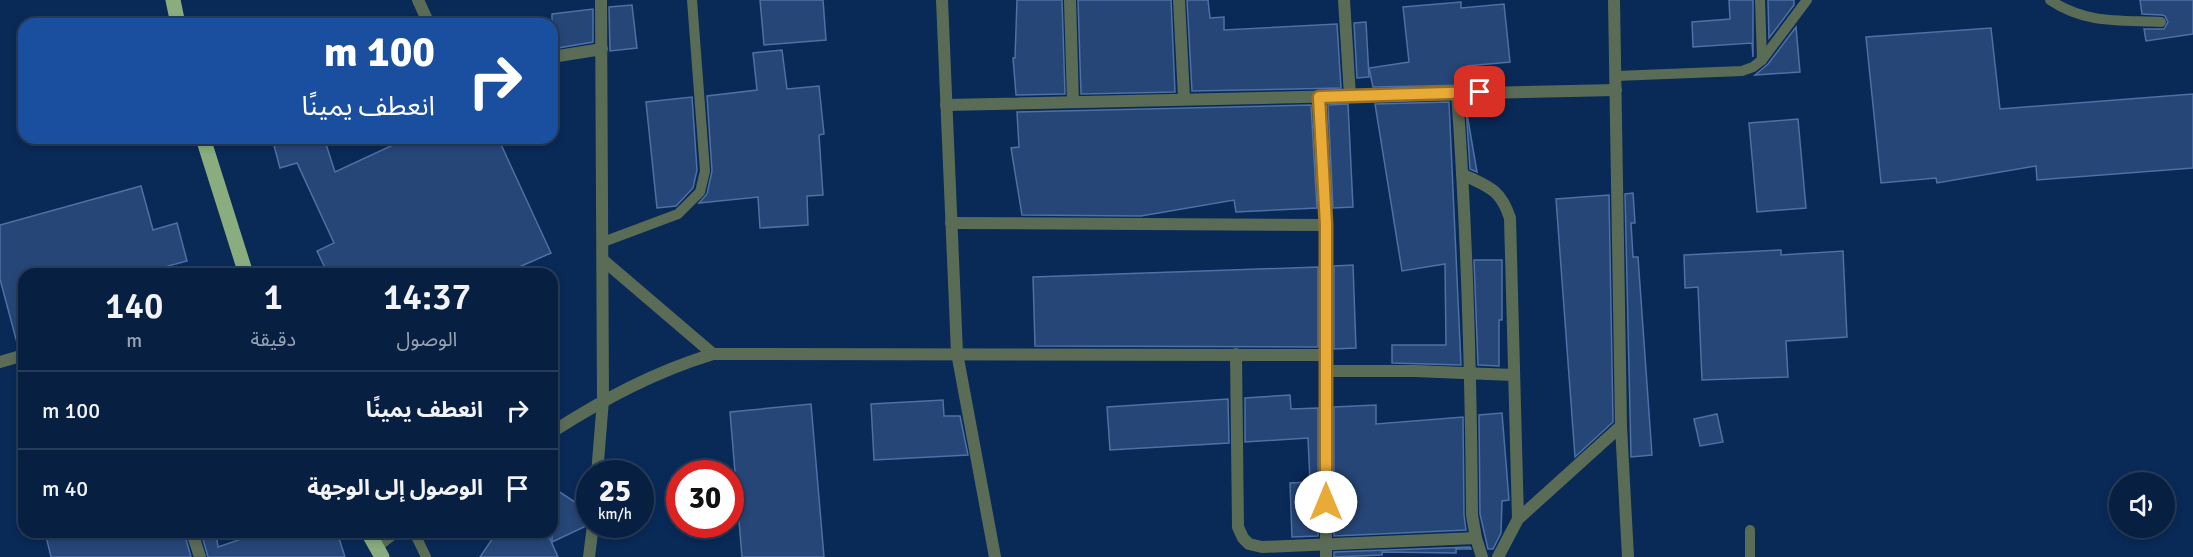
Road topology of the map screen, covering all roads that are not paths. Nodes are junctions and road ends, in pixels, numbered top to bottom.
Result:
1 (173, 0) edge
2 (418, 0) edge
3 (601, 0) edge
4 (692, 0) edge
5 (942, 0) edge
6 (1070, 0) edge
7 (1179, 0) edge
8 (1344, 0) edge
9 (1614, 0) edge
10 (1760, 0) edge
11 (1806, 0) edge
12 (2050, 0) edge
13 (177, 18) edge
14 (426, 18) edge
15 (2161, 22) dead end
16 (602, 49) junction
17 (558, 56) edge
18 (1762, 60) junction
19 (1616, 76) junction
20 (1616, 90) junction
21 (1457, 93) junction
22 (1350, 96) junction
23 (1319, 97) junction
24 (1184, 98) junction
25 (1073, 102) junction
26 (946, 105) junction
27 (205, 144) edge
28 (1462, 174) junction
29 (951, 223) junction
30 (1326, 225) junction
31 (603, 242) junction
32 (603, 260) junction
33 (244, 268) edge
34 (957, 353) junction
35 (713, 354) junction
36 (1236, 354) junction
37 (1325, 355) junction
38 (18, 357) edge
39 (0, 362) edge
40 (1325, 372) junction
41 (1471, 373) junction
42 (1514, 375) junction
43 (603, 400) junction
44 (1621, 426) junction
45 (558, 428) edge
46 (598, 460) edge
47 (1518, 519) junction
48 (1750, 530) dead end
49 (194, 538) edge
50 (371, 538) edge
51 (390, 538) edge
52 (417, 538) edge
53 (591, 538) edge
54 (1476, 538) junction
55 (1326, 551) edge
56 (379, 552) edge
57 (200, 557) edge
58 (426, 557) edge
59 (589, 557) edge
60 (995, 557) edge
61 (1482, 557) edge
62 (1498, 557) edge
63 (1628, 557) edge
64 (1750, 557) edge

1 - 13 main road
2 - 14 street
3 - 16 street
4 - 31 lane
5 - 26 street
6 - 25 street
7 - 24 street
8 - 22 street
9 - 19 street
10 - 18 lane
11 - 18 lane
12 - 15 lane
16 - 17 street
16 - 31 street
18 - 19 lane
19 - 20 street
20 - 21 street
20 - 44 street
21 - 22 street
21 - 28 street
22 - 23 street
23 - 24 street
23 - 30 street
24 - 25 street
25 - 26 street
26 - 29 street
27 - 33 main road
28 - 41 street
28 - 42 street
29 - 30 street
29 - 34 street
30 - 37 street
31 - 32 street
32 - 35 street
32 - 43 street
34 - 35 street
34 - 36 street
34 - 60 street
35 - 43 street
36 - 37 street
36 - 55 street
37 - 40 street
38 - 39 street
40 - 41 street
40 - 55 street
41 - 42 street
41 - 54 street
42 - 47 street
43 - 45 street
43 - 46 street
44 - 47 street
44 - 63 street
47 - 62 street
48 - 64 lane
49 - 57 street
50 - 56 main road
51 - 56 street
52 - 58 lane
53 - 59 street
54 - 55 street
54 - 61 street

